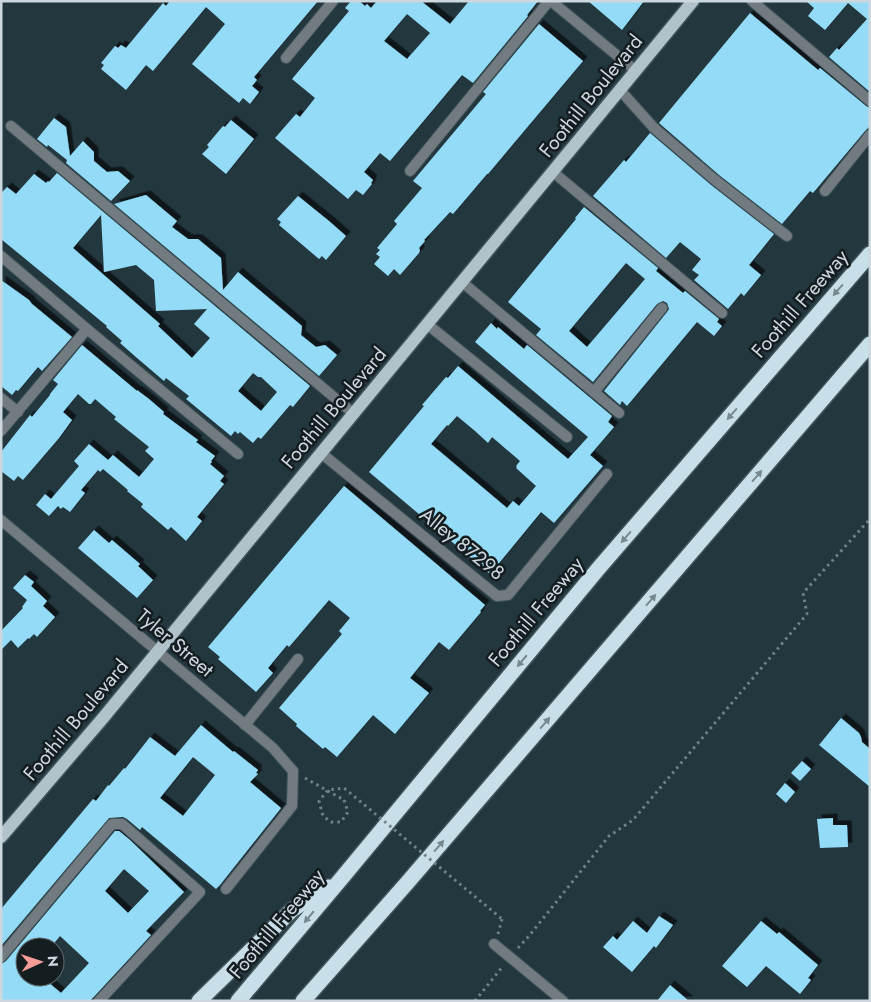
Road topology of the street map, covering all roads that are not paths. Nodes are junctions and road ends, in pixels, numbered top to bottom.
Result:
1 (333, 1) edge
2 (550, 1) edge
3 (693, 1) edge
4 (752, 1) edge
5 (286, 58) dead end
6 (636, 71) junction
7 (620, 90) junction
8 (870, 101) edge
9 (11, 126) dead end
10 (870, 135) edge
11 (410, 171) dead end
12 (553, 172) junction
13 (824, 191) dead end
14 (787, 236) dead end
15 (870, 254) edge
16 (1, 256) edge
17 (462, 282) junction
18 (662, 308) dead end
19 (722, 313) dead end
20 (427, 324) junction
21 (87, 329) junction
22 (870, 344) edge
23 (594, 392) junction
24 (1, 398) edge
25 (18, 412) junction
26 (619, 412) dead end
27 (354, 414) junction
28 (1, 431) edge
29 (567, 437) dead end
30 (321, 453) junction
31 (238, 454) dead end
32 (608, 474) dead end
33 (1, 520) edge
34 (158, 651) junction
35 (298, 659) dead end
36 (245, 725) junction
37 (1, 837) edge
38 (341, 879) junction
39 (407, 883) junction
40 (226, 889) dead end
41 (494, 944) dead end
42 (1, 957) edge
43 (99, 1001) edge
44 (200, 1001) edge
45 (238, 1001) edge
46 (303, 1001) edge
47 (317, 1001) edge
48 (563, 1001) edge

1 - 5 street
2 - 6 street
2 - 11 street
3 - 6 main road, Foothill Boulevard
4 - 8 street
6 - 7 main road, Foothill Boulevard
7 - 12 main road, Foothill Boulevard
7 - 14 street
9 - 27 street
10 - 13 street
12 - 17 main road, Foothill Boulevard
12 - 19 street
15 -> 38 highway, Foothill Freeway
16 - 21 street
17 - 20 main road, Foothill Boulevard
17 - 23 street
18 - 23 street
20 - 27 main road, Foothill Boulevard
20 - 29 street
21 - 25 street
21 - 31 street
39 -> 22 highway
23 - 26 street
24 - 25 street
25 - 28 street
27 - 30 main road, Foothill Boulevard
30 - 32 street, Alley 87298
30 - 34 main road, Foothill Boulevard
33 - 34 street, Tyler Street
34 - 36 street, Tyler Street
34 - 37 main road, Foothill Boulevard
35 - 36 street
36 - 40 street, Tyler Street
38 - 44 highway
38 -> 45 highway, Foothill Freeway
39 - 46 highway
39 - 47 highway
41 - 48 street
42 - 43 street

